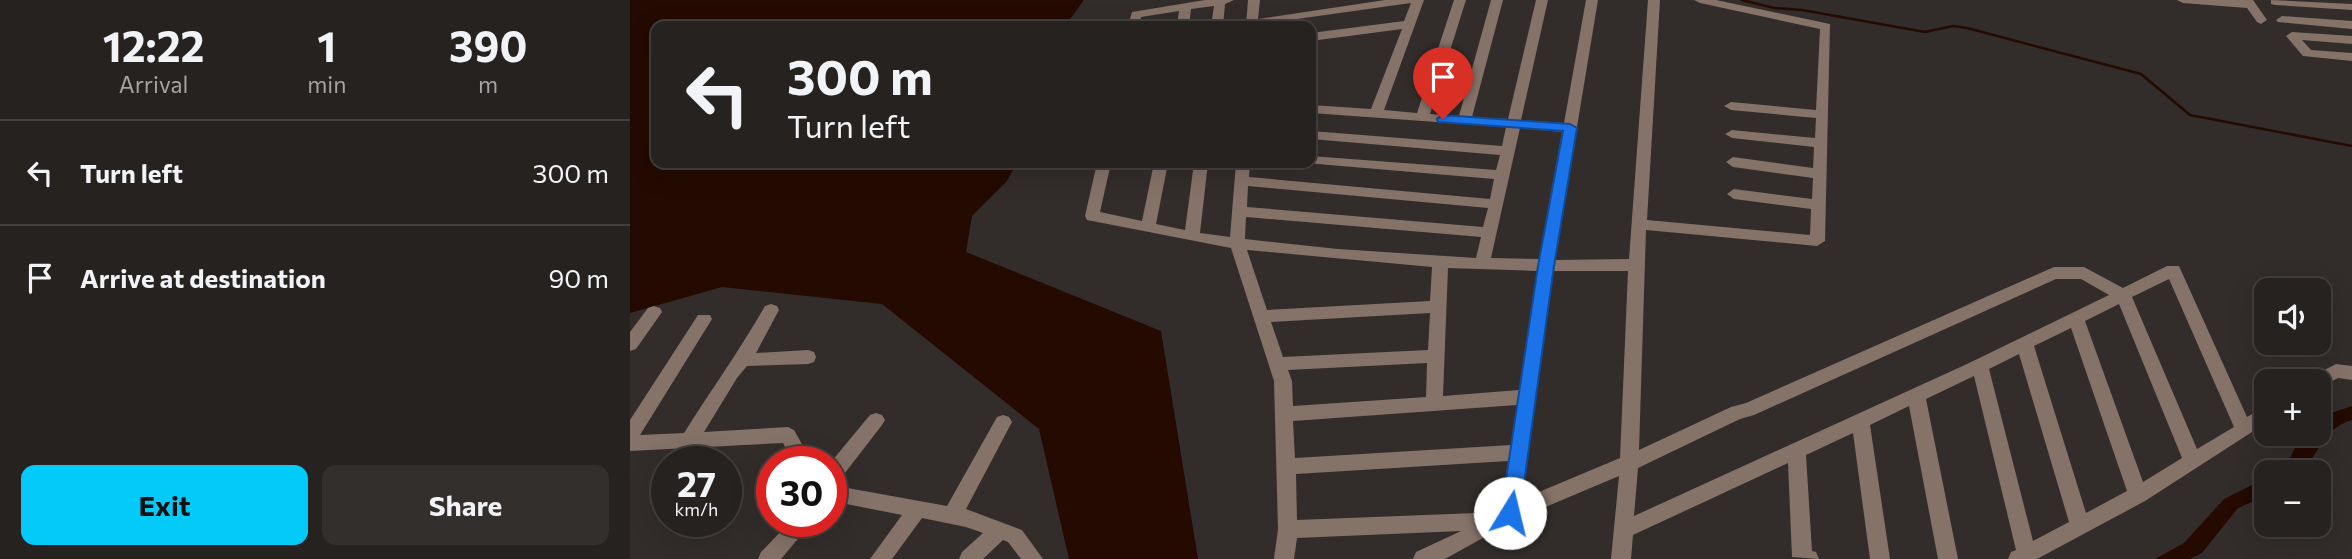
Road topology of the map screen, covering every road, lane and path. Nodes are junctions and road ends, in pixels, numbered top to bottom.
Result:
1 (1254, 0) edge
2 (1409, 0) edge
3 (1418, 0) edge
4 (1460, 0) edge
5 (1497, 0) edge
6 (1542, 0) edge
7 (1592, 0) edge
8 (1654, 0) edge
9 (1700, 0) edge
10 (2183, 0) edge
11 (1224, 1) edge
12 (2275, 2) dead end
13 (2249, 3) edge
14 (1185, 7) junction
15 (2352, 8) edge
16 (2261, 20) dead end
17 (2282, 20) dead end
18 (1135, 21) edge
19 (1184, 21) edge
20 (1218, 21) edge
21 (1252, 21) edge
22 (1277, 21) edge
23 (1409, 24) junction
24 (2352, 25) edge
25 (1316, 36) edge
26 (2352, 40) edge
27 (2352, 57) edge
28 (1731, 106) dead end
29 (1316, 110) edge
30 (1376, 114) junction
31 (1822, 115) junction
32 (1422, 117) junction
33 (1464, 120) junction
34 (1514, 124) junction
35 (1570, 128) junction
36 (1732, 134) dead end
37 (1316, 135) edge
38 (1821, 143) junction
39 (1508, 151) junction
40 (1316, 160) edge
41 (1733, 162) dead end
42 (1103, 168) edge
43 (1160, 168) edge
44 (1200, 168) edge
45 (1242, 168) edge
46 (1820, 174) junction
47 (1502, 176) junction
48 (1241, 181) junction
49 (1734, 194) dead end
50 (1496, 204) junction
51 (1819, 205) junction
52 (1239, 211) junction
53 (1639, 224) junction
54 (1149, 226) junction
55 (1490, 233) junction
56 (1192, 237) junction
57 (1237, 244) junction
58 (1440, 263) junction
59 (1482, 265) junction
60 (1636, 265) junction
61 (1546, 266) junction
62 (2123, 295) junction
63 (1438, 307) junction
64 (771, 310) dead end
65 (654, 312) dead end
66 (1261, 316) junction
67 (2076, 318) junction
68 (705, 319) dead end
69 (630, 344) edge
70 (2025, 344) junction
71 (1436, 356) junction
72 (808, 357) dead end
73 (743, 360) junction
74 (1277, 364) junction
75 (1980, 365) junction
76 (2331, 373) edge
77 (2352, 373) edge
78 (1916, 395) junction
79 (1528, 397) junction
80 (1434, 404) junction
81 (1284, 414) junction
82 (876, 420) dead end
83 (1860, 420) junction
84 (1003, 422) dead end
85 (2254, 422) edge
86 (2244, 430) junction
87 (630, 435) edge
88 (689, 440) junction
89 (630, 443) edge
90 (794, 446) edge
91 (1796, 449) junction
92 (1520, 452) junction
93 (847, 456) edge
94 (2193, 462) junction
95 (1629, 463) junction
96 (1286, 467) junction
97 (2138, 495) junction
98 (847, 496) edge
99 (917, 510) junction
100 (1510, 513) junction
101 (952, 516) junction
102 (2080, 526) junction
103 (1288, 529) junction
104 (1483, 529) junction
105 (1000, 530) junction
106 (1624, 530) junction
107 (788, 537) edge
108 (2022, 557) edge
109 (768, 559) edge
110 (880, 559) edge
111 (968, 559) edge
112 (1033, 559) edge
113 (1284, 559) edge
114 (1423, 559) edge
115 (1621, 559) edge
116 (1809, 559) edge
117 (1880, 559) edge
118 (1948, 559) edge

1 - 21 street
2 - 22 street
3 - 23 street
4 - 32 street
5 - 33 street
6 - 34 street
7 - 35 street
8 - 53 street
9 - 31 street
10 - 13 street
11 - 14 street
11 - 20 street
12 - 15 street
13 - 16 street
14 - 18 street
14 - 19 street
17 - 24 street
23 - 25 street
23 - 30 street
26 - 27 street
28 - 31 street
29 - 30 street
30 - 32 street
31 - 38 street
32 - 33 street
33 - 34 street
34 - 35 street
34 - 39 street
35 - 61 street
36 - 38 street
37 - 39 street
38 - 46 street
39 - 47 street
40 - 47 street
41 - 46 street
42 - 54 street
43 - 54 street
44 - 56 street
45 - 48 street
46 - 51 street
47 - 50 street
48 - 50 street
48 - 52 street
49 - 51 street
50 - 55 street
51 - 53 street
52 - 55 street
52 - 57 street
53 - 60 street
54 - 56 street
55 - 59 street
56 - 57 street
57 - 58 street
57 - 66 street
58 - 59 street
58 - 63 street
59 - 61 street
60 - 61 street
60 - 95 street
61 - 79 street
62 - 67 street
62 - 86 street
62 - 94 street
62 - 95 street
63 - 66 street
63 - 71 street
64 - 73 street
65 - 69 street
66 - 74 street
67 - 70 street
67 - 97 street
68 - 87 street
70 - 75 street
70 - 102 street
71 - 74 street
71 - 80 street
72 - 73 street
73 - 88 street
74 - 81 street
75 - 78 street
75 - 108 street
76 - 77 street
78 - 83 street
78 - 118 street
79 - 80 street
79 - 92 street
80 - 81 street
81 - 96 street
82 - 93 street
83 - 91 street
83 - 117 street
84 - 101 street
85 - 86 street
86 - 94 street
88 - 89 street
88 - 90 street
91 - 106 street
91 - 116 street
92 - 96 street
92 - 100 street
94 - 97 street
95 - 100 street
95 - 106 street
96 - 103 street
97 - 102 street
98 - 99 street
99 - 101 street
99 - 110 street
100 - 104 street
101 - 105 street
102 - 108 street
103 - 104 street
103 - 113 street
104 - 114 street
105 - 111 street
105 - 112 street
106 - 115 street
107 - 109 street

